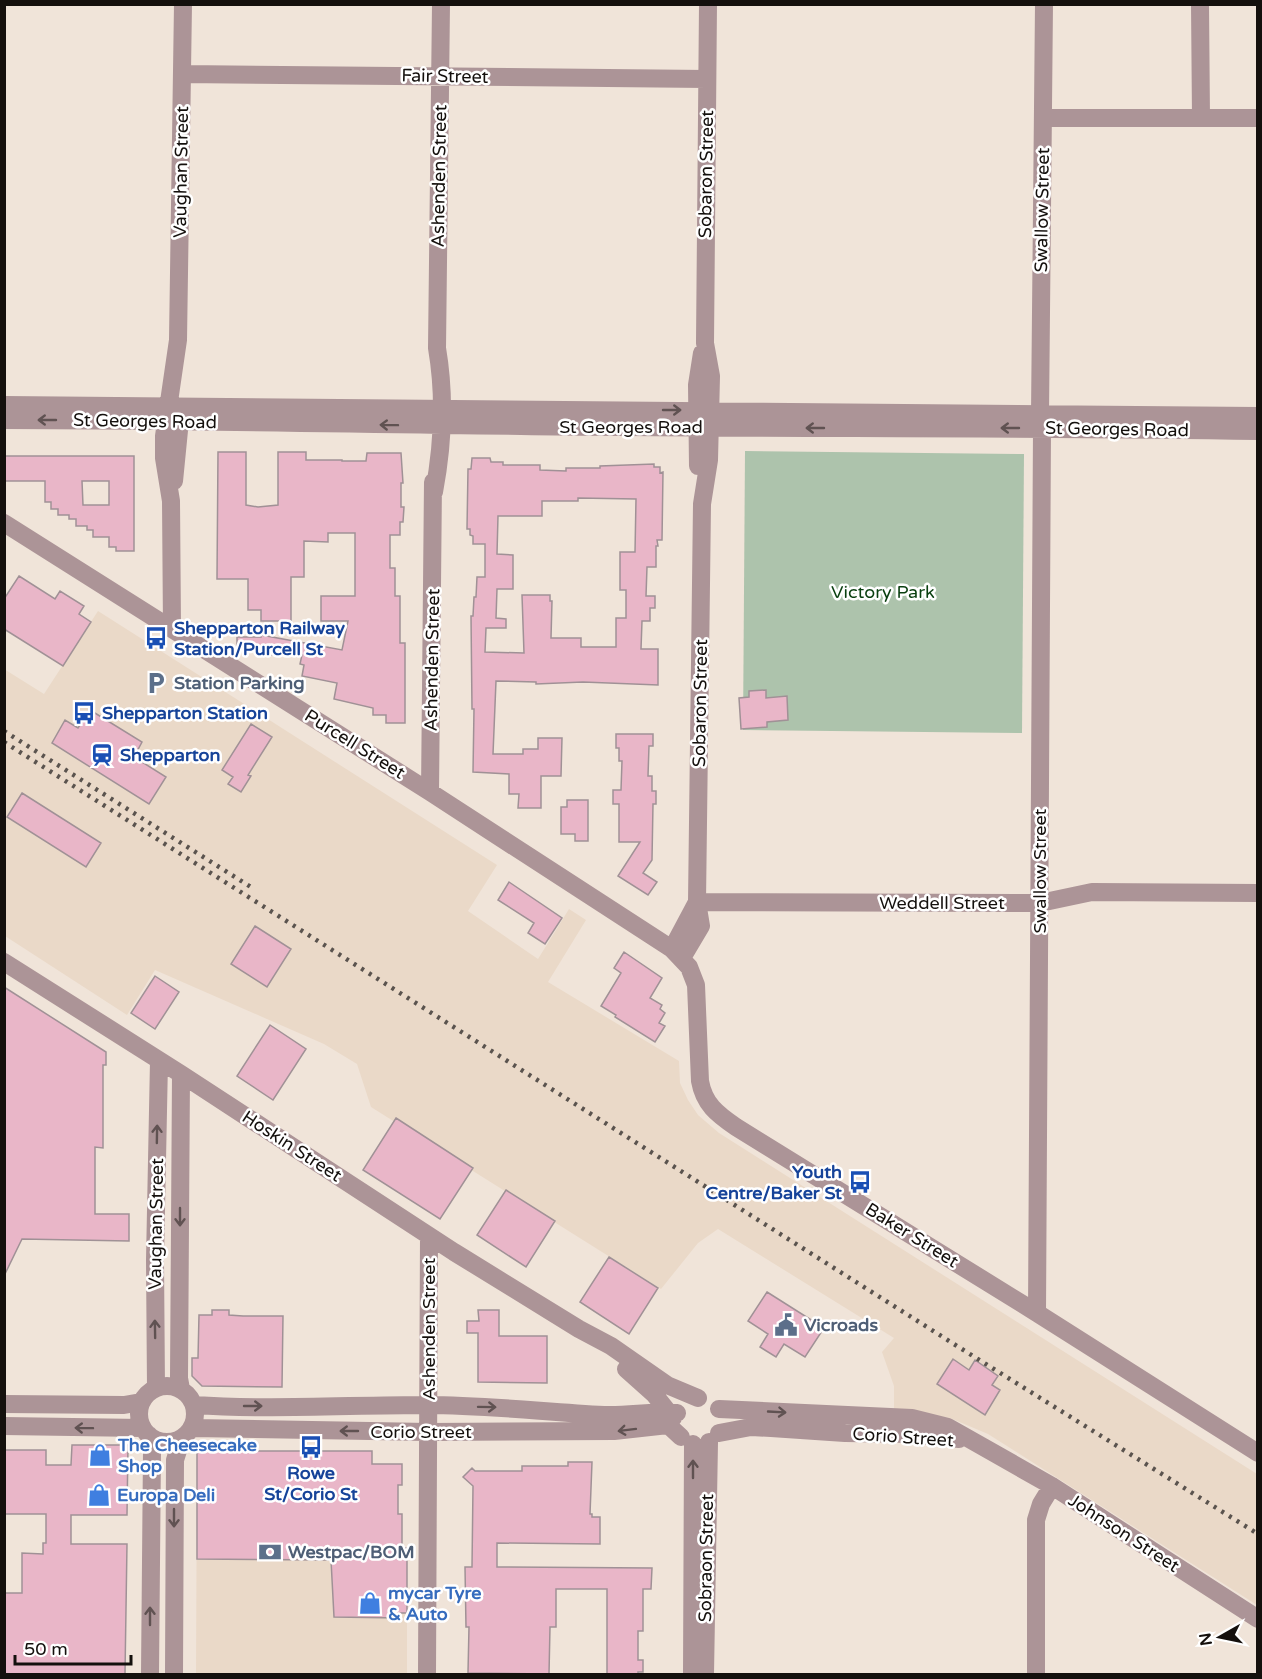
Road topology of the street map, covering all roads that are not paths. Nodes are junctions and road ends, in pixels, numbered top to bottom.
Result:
1 (183, 4) edge
2 (441, 4) edge
3 (708, 4) edge
4 (1044, 4) edge
5 (1200, 4) edge
6 (182, 74) junction
7 (441, 76) junction
8 (707, 79) junction
9 (1043, 118) junction
10 (1201, 118) junction
11 (1257, 118) edge
12 (4, 405) edge
13 (174, 414) junction
14 (435, 417) junction
15 (703, 419) junction
16 (4, 420) edge
17 (1041, 422) junction
18 (1249, 424) edge
19 (4, 524) edge
20 (172, 628) junction
21 (430, 792) junction
22 (1257, 893) edge
23 (697, 902) junction
24 (1040, 903) junction
25 (677, 953) junction
26 (4, 962) edge
27 (159, 1061) junction
28 (182, 1074) junction
29 (429, 1236) junction
30 (1037, 1313) junction
31 (579, 1329) junction
32 (156, 1388) junction
33 (181, 1389) junction
34 (698, 1398) junction
35 (141, 1402) junction
36 (4, 1404) edge
37 (194, 1405) junction
38 (429, 1405) junction
39 (719, 1410) junction
40 (4, 1426) edge
41 (689, 1429) junction
42 (145, 1432) junction
43 (428, 1432) junction
44 (187, 1433) junction
45 (989, 1450) junction
46 (1257, 1453) edge
47 (1052, 1486) junction
48 (1257, 1619) edge
49 (150, 1674) edge
50 (174, 1674) edge
51 (427, 1674) edge
52 (692, 1674) edge
53 (705, 1674) edge
54 (1036, 1674) edge

1 - 6 street, Vaughan Street
2 - 7 street, Ashenden Street
3 - 8 street, Sobaron Street
4 - 9 street, Swallow Street
5 - 10 street
6 - 7 street, Fair Street
6 - 13 street, Vaughan Street
7 - 8 street, Fair Street
7 - 14 street, Ashenden Street
8 - 15 street, Sobaron Street
9 - 10 street
9 - 17 street, Swallow Street
10 - 11 street
12 - 13 street, St Georges Road
13 - 14 street, St Georges Road
13 -> 16 street, St Georges Road
13 - 20 street, Vaughan Street
14 - 15 street, St Georges Road
14 - 21 street, Ashenden Street
15 - 17 street, St Georges Road
15 - 23 street, Sobaron Street
17 - 18 street, St Georges Road
17 - 24 street, Swallow Street
19 - 20 street, Purcell Street
20 - 21 street, Purcell Street
21 - 25 street, Purcell Street
22 - 24 street, Weddell Street
23 - 24 street, Weddell Street
23 - 25 street, Sobaron Street
24 - 30 street, Swallow Street
25 - 30 street, Baker Street
26 - 27 street, Hoskin Street
27 - 28 street, Hoskin Street
32 -> 27 street, Vaughan Street
28 - 29 street, Hoskin Street
28 -> 33 street, Vaughan Street
29 - 31 street, Hoskin Street
29 - 38 street, Ashenden Street
30 - 46 street, Baker Street
31 - 34 street, Hoskin Street
31 - 41 street, Hoskin Street
32 - 33 street
32 - 35 street
33 - 37 street
34 - 39 street, Hoskin Street
34 - 41 street
35 - 36 street
35 - 42 street
37 -> 38 street, Corio Street
37 - 44 street
38 -> 41 street, Corio Street
38 - 43 street, Ashenden Street
39 - 41 street
39 -> 45 street, Corio Street
42 -> 40 street
41 -> 43 street, Corio Street
41 - 45 street, Corio Street
52 -> 41 street, Sobraon Street
41 - 53 street, Sobraon Street
42 - 44 street
49 -> 42 street
43 -> 44 street, Corio Street
43 - 51 street, Ashenden Street
44 -> 50 street
45 - 47 street, Johnson Street
47 - 48 street, Johnson Street
47 - 54 street

